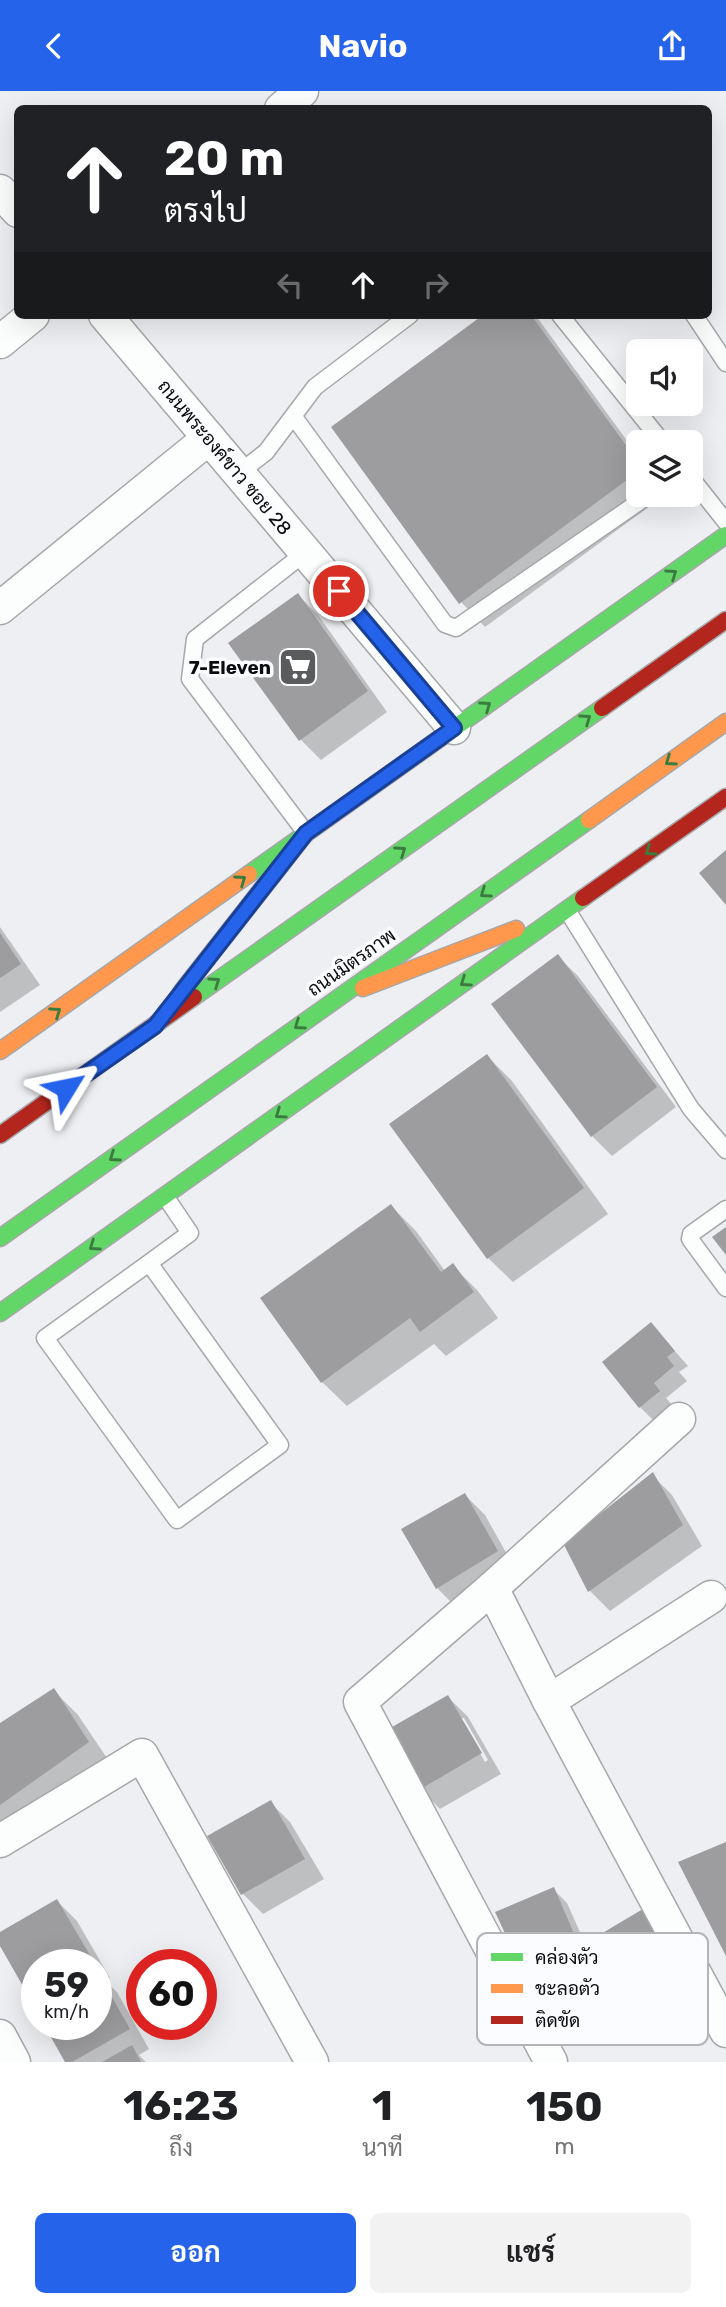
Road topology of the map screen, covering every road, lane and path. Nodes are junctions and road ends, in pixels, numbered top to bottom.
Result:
1 (302, 91) edge
2 (286, 105) edge
3 (0, 191) edge
4 (14, 207) edge
5 (28, 319) edge
6 (108, 319) edge
7 (405, 319) edge
8 (563, 319) edge
9 (697, 319) edge
10 (0, 342) edge
11 (726, 363) edge
12 (294, 417) junction
13 (653, 430) edge
14 (209, 438) junction
15 (239, 473) junction
16 (703, 493) edge
17 (632, 507) edge
18 (726, 522) edge
19 (726, 535) edge
20 (306, 552) junction
21 (0, 608) edge
22 (726, 620) edge
23 (726, 722) edge
24 (454, 728) junction
25 (726, 797) edge
26 (306, 833) junction
27 (567, 910) junction
28 (337, 997) junction
29 (155, 1026) junction
30 (0, 1051) edge
31 (0, 1135) edge
32 (726, 1150) edge
33 (165, 1196) junction
34 (726, 1209) edge
35 (0, 1238) edge
36 (149, 1263) junction
37 (726, 1289) edge
38 (0, 1313) edge
39 (679, 1419) dead end
40 (492, 1588) junction
41 (711, 1597) dead end
42 (549, 1701) junction
43 (0, 1841) edge
44 (483, 1933) edge
45 (673, 1933) edge
46 (708, 1997) edge
47 (726, 2031) edge
48 (0, 2036) edge
49 (542, 2045) edge
50 (14, 2062) edge
51 (312, 2062) edge
52 (551, 2062) edge

1 - 2 street
3 - 4 street
5 - 10 street
6 - 14 street, ถนนพระองค์ขาว ซอย 28
7 - 12 lane
8 - 13 lane
9 - 11 lane
12 - 15 lane
12 - 17 lane
14 - 15 street, ถนนพระองค์ขาว ซอย 28
14 - 21 street
15 - 20 street, ถนนพระองค์ขาว ซอย 28
16 - 18 lane
24 -> 19 main road
20 - 24 street, ถนนพระองค์ขาว ซอย 28
20 - 26 lane
29 -> 22 main road
23 -> 28 main road, ถนนมิตรภาพ
24 - 26 main road
25 -> 27 main road
26 - 29 main road
30 -> 26 main road
27 - 28 main road
27 - 32 lane
27 -> 33 main road
28 -> 35 main road, ถนนมิตรภาพ
29 - 31 main road
33 - 36 lane
33 -> 38 main road
34 - 37 lane
36 - 36 lane
39 - 40 street
40 - 42 street
40 - 44 street
41 - 42 street
42 - 45 street
43 - 51 street
46 - 47 street
48 - 50 street
49 - 52 street

